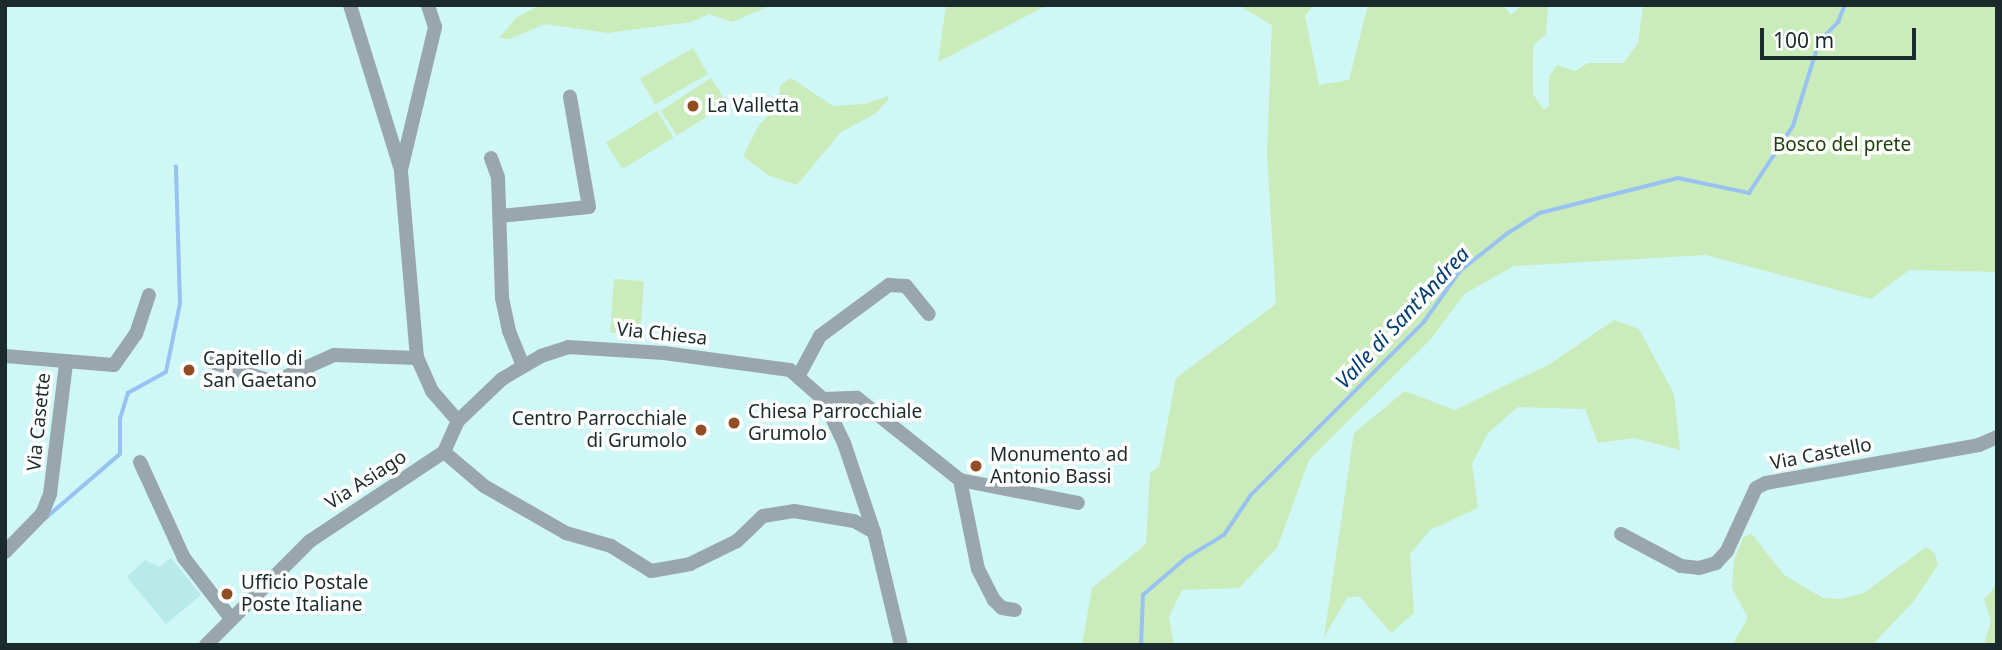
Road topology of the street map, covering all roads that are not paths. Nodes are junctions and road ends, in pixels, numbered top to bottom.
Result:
1 (429, 7) edge
2 (350, 9) edge
3 (570, 97) dead end
4 (491, 158) dead end
5 (401, 170) junction
6 (500, 216) junction
7 (149, 295) dead end
8 (929, 314) dead end
9 (5, 356) edge
10 (417, 358) junction
11 (209, 361) dead end
12 (66, 363) junction
13 (523, 365) junction
14 (799, 376) junction
15 (823, 399) junction
16 (458, 421) junction
17 (1997, 437) edge
18 (444, 452) junction
19 (139, 462) dead end
20 (960, 480) junction
21 (1078, 503) dead end
22 (874, 532) junction
23 (1621, 534) dead end
24 (5, 552) edge
25 (1015, 610) dead end
26 (230, 617) junction
27 (206, 645) edge
28 (901, 645) edge

1 - 5 street
2 - 5 street
3 - 6 street
4 - 6 street
5 - 10 street
6 - 13 street
7 - 12 street, Via Casette
8 - 14 street
9 - 12 street, Via Casette
10 - 11 street
10 - 16 street
12 - 24 street, Via Casette
13 - 14 street, Via Chiesa
13 - 16 street, Via Chiesa
14 - 15 street, Via Chiesa
15 - 20 street
15 - 22 street, Via Chiesa
16 - 18 street
17 - 23 street, Via Castello
18 - 22 street
18 - 26 street, Via Asiago
19 - 26 street
20 - 21 street
20 - 25 street
22 - 28 street, Via Chiesa
26 - 27 street, Via Asiago

